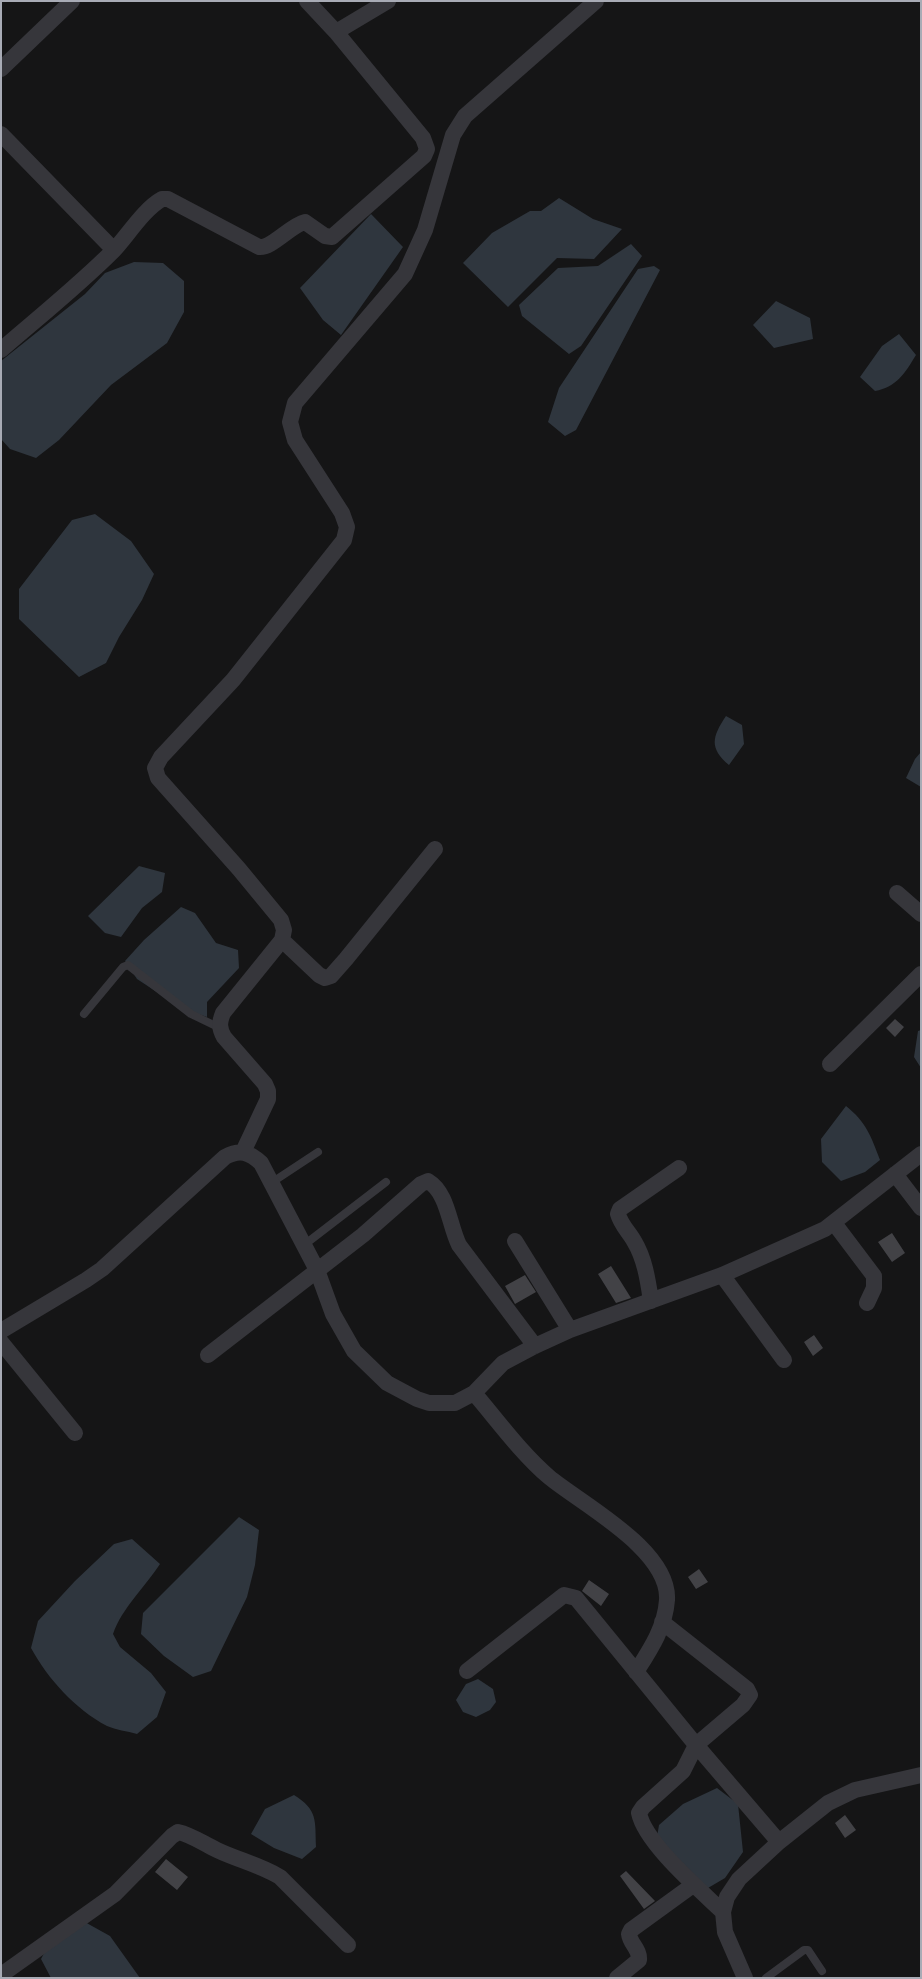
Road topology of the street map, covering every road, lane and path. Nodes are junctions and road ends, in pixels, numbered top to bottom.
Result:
1 (72, 1) edge
2 (307, 1) edge
3 (388, 1) edge
4 (596, 1) edge
5 (336, 32) junction
6 (1, 70) edge
7 (1, 134) edge
8 (114, 250) junction
9 (1, 350) edge
10 (435, 849) dead end
11 (897, 893) dead end
12 (921, 914) edge
13 (282, 940) junction
14 (921, 974) edge
15 (84, 1014) dead end
16 (220, 1028) junction
17 (830, 1064) dead end
18 (243, 1152) junction
19 (318, 1152) dead end
20 (921, 1154) edge
21 (679, 1168) dead end
22 (895, 1174) junction
23 (386, 1182) dead end
24 (272, 1183) junction
25 (921, 1208) edge
26 (834, 1223) junction
27 (515, 1241) dead end
28 (304, 1245) junction
29 (317, 1270) junction
30 (722, 1275) junction
31 (651, 1301) junction
32 (867, 1302) dead end
33 (570, 1330) junction
34 (1, 1331) edge
35 (1, 1342) edge
36 (535, 1346) junction
37 (208, 1356) dead end
38 (784, 1360) dead end
39 (474, 1393) junction
40 (75, 1433) dead end
41 (662, 1622) junction
42 (467, 1671) dead end
43 (636, 1672) junction
44 (696, 1745) junction
45 (921, 1775) edge
46 (779, 1842) junction
47 (693, 1885) junction
48 (723, 1912) junction
49 (348, 1944) dead end
50 (822, 1971) dead end
51 (1, 1975) edge
52 (617, 1978) edge
53 (745, 1978) edge
54 (766, 1978) edge

1 - 6 street
2 - 5 street
3 - 5 street
4 - 13 street
5 - 8 street
7 - 8 street
8 - 9 street
10 - 13 street
11 - 12 street
13 - 16 street
14 - 17 street
15 - 16 lane
16 - 18 street
18 - 24 street
18 - 34 street
19 - 24 lane
20 - 22 street
21 - 31 street
22 - 25 street
22 - 26 street
23 - 28 lane
24 - 28 street
26 - 30 street
26 - 32 street
27 - 33 street
28 - 29 street
29 - 36 street
29 - 37 street
29 - 39 street
30 - 31 street
30 - 38 street
31 - 33 street
33 - 36 street
35 - 40 street
36 - 39 street
39 - 41 street
41 - 43 street
41 - 44 street
42 - 43 street
43 - 44 street
44 - 46 street
44 - 47 street
45 - 46 street
46 - 48 street
47 - 48 street
47 - 52 street
48 - 53 street
49 - 51 street
50 - 54 lane

